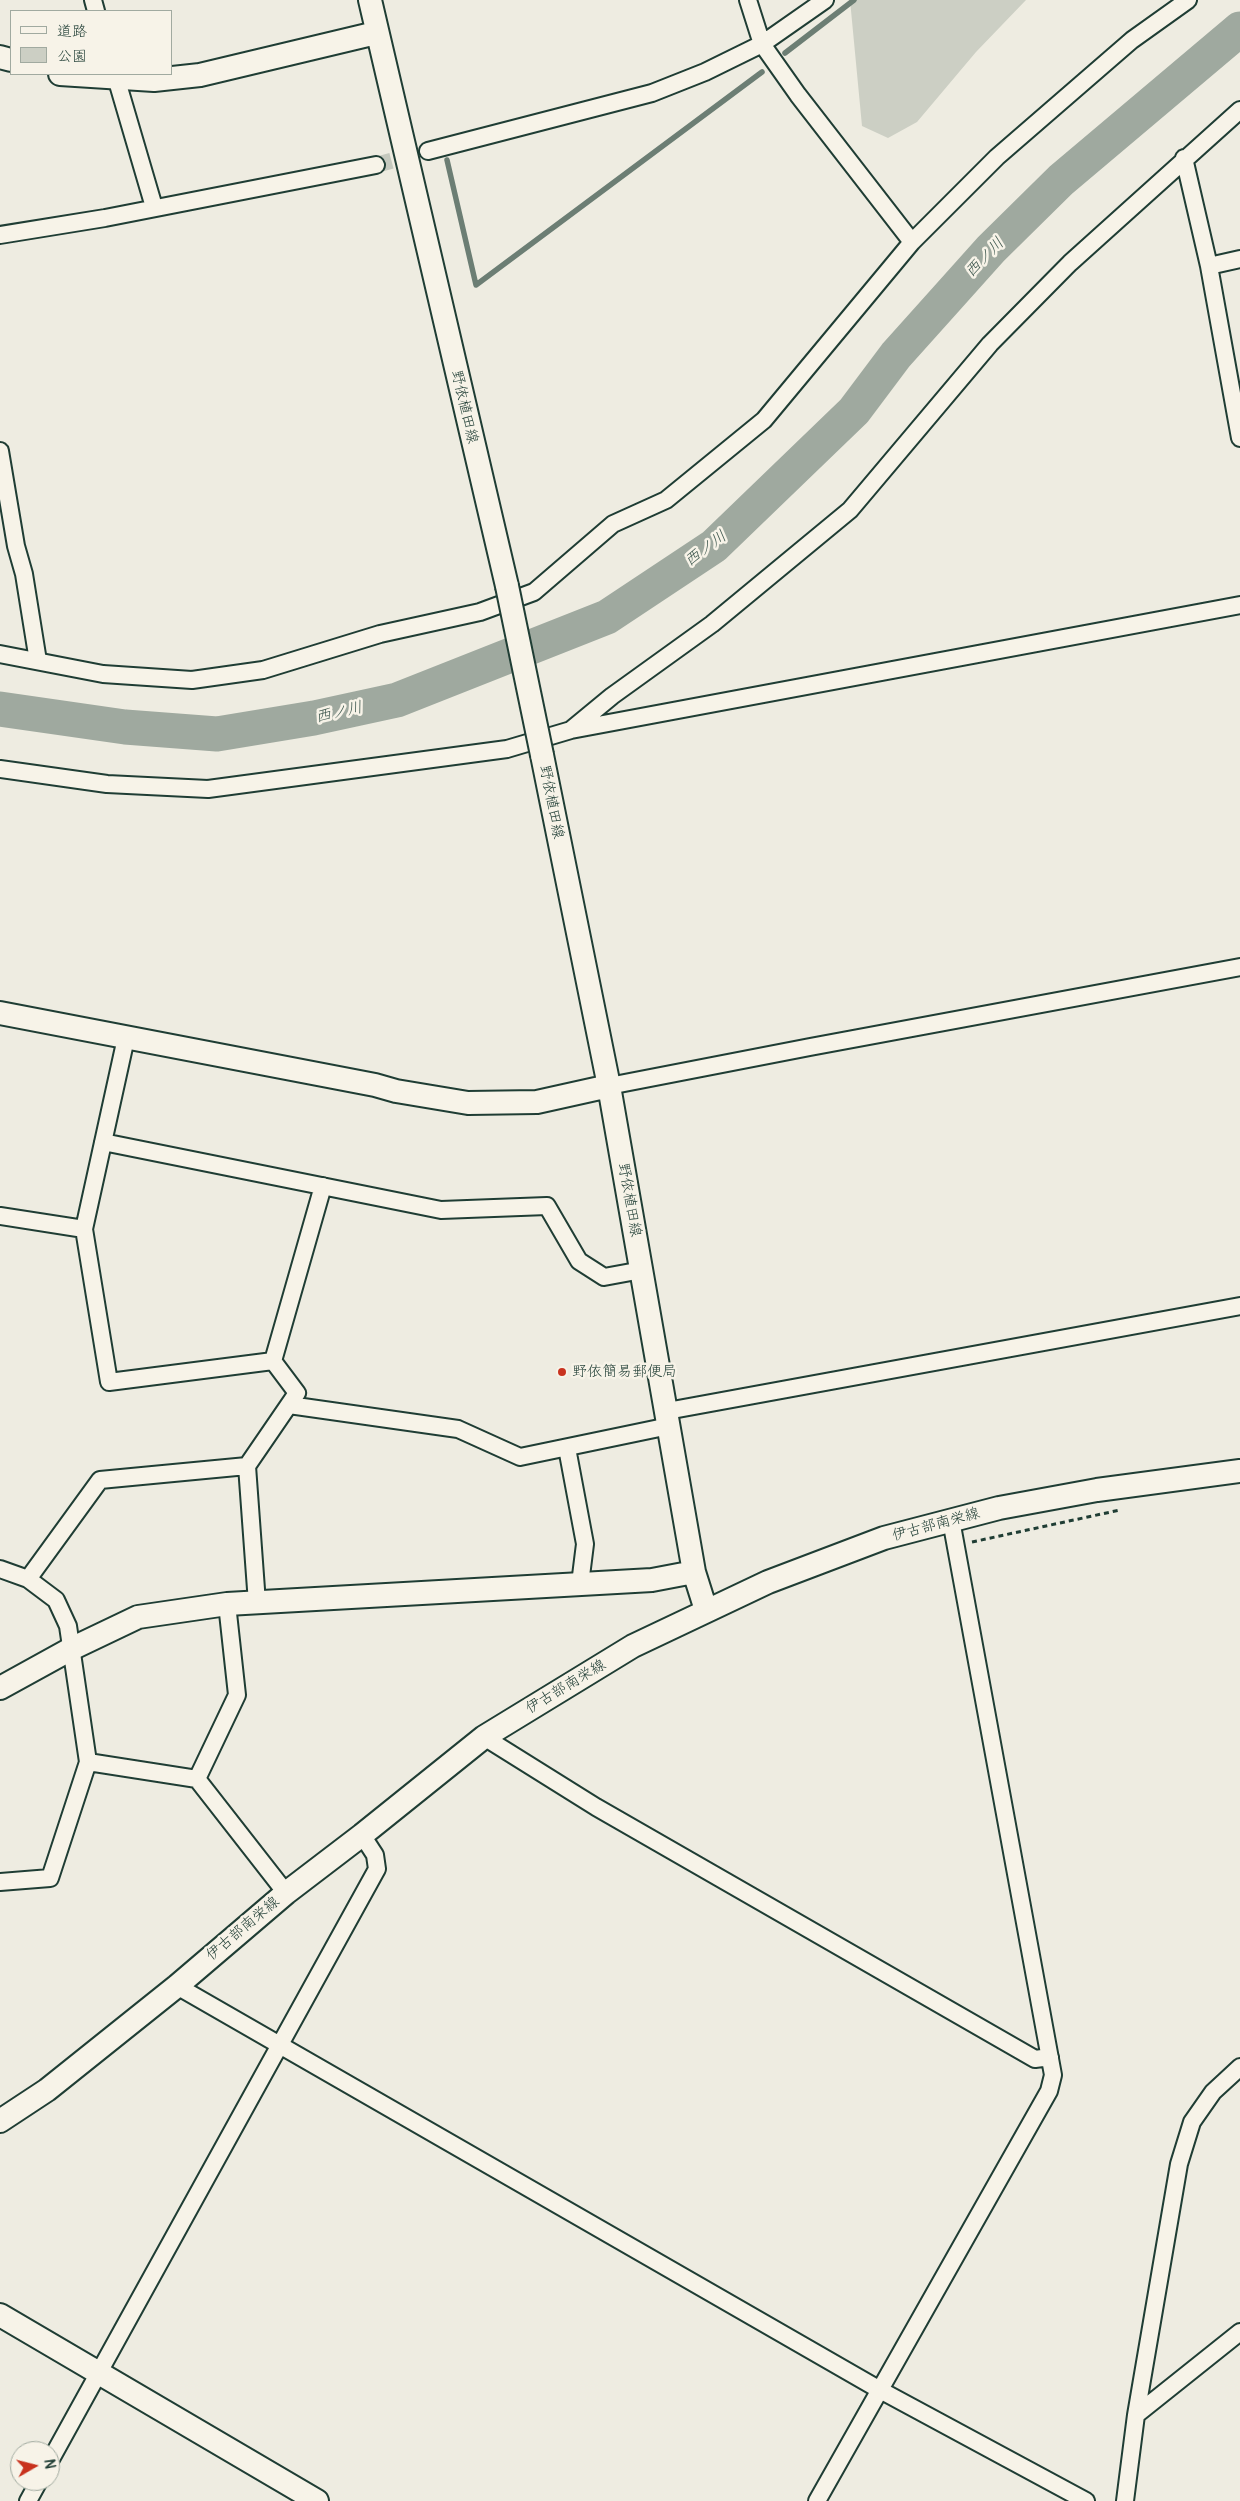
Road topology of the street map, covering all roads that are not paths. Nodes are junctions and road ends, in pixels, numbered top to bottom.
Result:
1 (370, 0) edge
2 (748, 0) edge
3 (825, 0) edge
4 (1187, 0) edge
5 (376, 33) junction
6 (762, 44) junction
7 (88, 75) edge
8 (115, 76) edge
9 (1240, 110) edge
10 (428, 151) tunnel mouth
11 (1184, 158) junction
12 (376, 165) tunnel mouth
13 (154, 207) junction
14 (0, 235) edge
15 (912, 242) junction
16 (1240, 259) edge
17 (1210, 266) junction
18 (1240, 438) edge
19 (0, 450) edge
20 (1240, 605) edge
21 (0, 654) edge
22 (38, 661) junction
23 (570, 730) junction
24 (0, 769) edge
25 (1240, 967) edge
26 (0, 1013) edge
27 (126, 1038) junction
28 (609, 1086) junction
29 (103, 1142) junction
30 (323, 1186) junction
31 (0, 1216) edge
32 (84, 1229) junction
33 (642, 1270) junction
34 (1240, 1306) edge
35 (273, 1361) junction
36 (289, 1404) junction
37 (668, 1419) junction
38 (567, 1448) junction
39 (247, 1466) junction
40 (1240, 1471) edge
41 (951, 1520) junction
42 (0, 1569) edge
43 (694, 1572) junction
44 (28, 1578) junction
45 (580, 1584) junction
46 (257, 1603) junction
47 (228, 1604) junction
48 (706, 1610) junction
49 (71, 1649) junction
50 (0, 1688) edge
51 (484, 1737) junction
52 (88, 1762) junction
53 (197, 1779) junction
54 (362, 1835) junction
55 (0, 1882) edge
56 (286, 1893) junction
57 (177, 1986) junction
58 (280, 2043) junction
59 (1050, 2057) junction
60 (1240, 2067) edge
61 (0, 2121) edge
62 (0, 2315) edge
63 (1240, 2332) edge
64 (100, 2374) junction
65 (880, 2390) junction
66 (1136, 2415) junction
67 (60, 2444) edge
68 (317, 2501) edge
69 (816, 2501) edge
70 (1086, 2501) edge
71 (1125, 2501) edge

1 - 5 main road, 野依植田線
2 - 6 street
3 - 6 street
4 - 15 street
5 - 8 main road
5 - 28 main road, 野依植田線, bridge
6 - 10 street
6 - 15 street
7 - 8 main road
8 - 13 street
9 - 11 street
11 - 17 street
11 - 23 street
12 - 13 street
13 - 14 street
15 - 22 street
16 - 17 street
17 - 18 street
19 - 22 street
20 - 23 street
21 - 22 street
23 - 24 street
25 - 28 street
26 - 27 main road
27 - 28 main road
27 - 29 street
28 - 33 main road, 野依植田線
29 - 30 street
29 - 32 street
30 - 33 street
30 - 35 street
31 - 32 street
32 - 35 street
33 - 37 main road, 野依植田線
34 - 37 street
35 - 36 street
36 - 38 street
36 - 39 street
37 - 38 street
37 - 43 main road, 野依植田線
38 - 45 street
39 - 44 street
39 - 46 street
40 - 41 main road, 伊古部南栄線
41 - 48 main road, 伊古部南栄線
41 - 59 street
42 - 44 street
43 - 45 main road
43 - 48 main road, 野依植田線
44 - 49 street
45 - 46 main road
46 - 47 main road
47 - 49 main road
47 - 53 street
48 - 51 main road, 伊古部南栄線
49 - 50 main road
49 - 52 street
51 - 54 main road, 伊古部南栄線
51 - 59 street
52 - 53 street
52 - 55 street
53 - 56 street
54 - 56 main road, 伊古部南栄線
54 - 58 street
56 - 57 main road, 伊古部南栄線
57 - 58 street
57 - 61 main road, 伊古部南栄線
58 - 64 street
58 - 65 street
59 - 65 street
60 - 66 street
62 - 64 main road
63 - 66 street
64 - 67 street
64 - 68 main road
65 - 69 street
65 - 70 street
66 - 71 street

